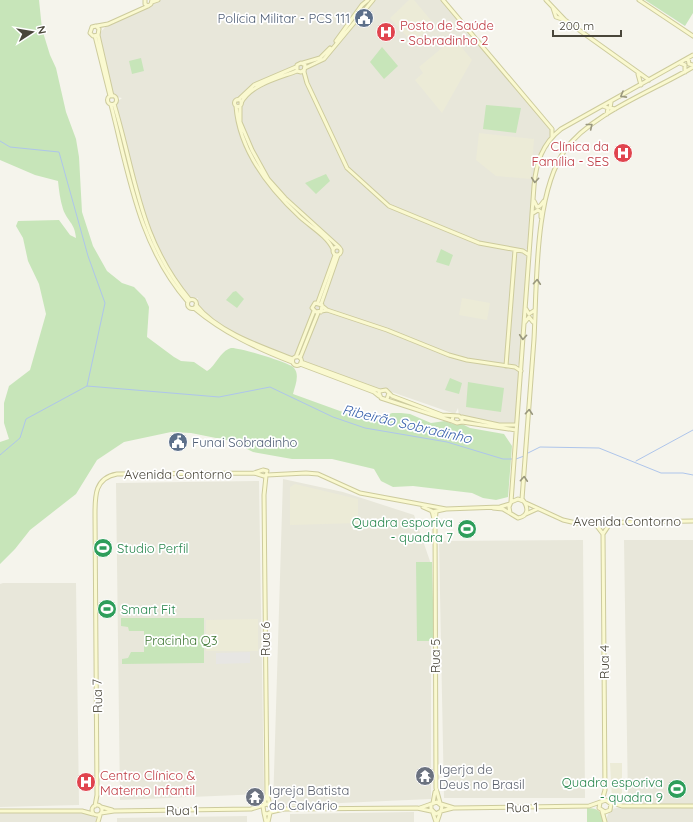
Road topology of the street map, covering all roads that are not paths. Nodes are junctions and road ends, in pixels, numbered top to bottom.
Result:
1 (158, 0) edge
2 (368, 0) edge
3 (373, 0) edge
4 (443, 0) edge
5 (546, 0) edge
6 (639, 0) edge
7 (152, 1) edge
8 (146, 3) edge
9 (553, 8) junction
10 (558, 11) junction
11 (555, 14) junction
12 (562, 14) junction
13 (558, 18) junction
14 (566, 20) junction
15 (108, 24) junction
16 (97, 26) junction
17 (97, 34) junction
18 (693, 36) edge
19 (693, 55) edge
20 (688, 58) junction
21 (303, 63) junction
22 (680, 63) junction
23 (693, 66) edge
24 (305, 69) junction
25 (297, 70) junction
26 (637, 72) junction
27 (685, 72) junction
28 (649, 80) junction
29 (307, 83) junction
30 (641, 85) junction
31 (111, 96) junction
32 (238, 100) junction
33 (612, 100) junction
34 (113, 104) junction
35 (241, 104) junction
36 (236, 106) junction
37 (601, 106) junction
38 (617, 109) junction
39 (605, 116) junction
40 (552, 129) junction
41 (559, 131) junction
42 (552, 137) junction
43 (545, 199) junction
44 (533, 200) junction
45 (532, 216) junction
46 (540, 230) junction
47 (339, 247) junction
48 (530, 247) junction
49 (333, 249) junction
50 (515, 250) junction
51 (523, 251) junction
52 (336, 255) junction
53 (529, 255) junction
54 (526, 293) junction
55 (189, 301) junction
56 (320, 304) junction
57 (196, 305) junction
58 (194, 308) junction
59 (535, 309) junction
60 (327, 310) junction
61 (314, 311) junction
62 (319, 312) junction
63 (524, 325) junction
64 (534, 338) junction
65 (297, 360) junction
66 (521, 363) junction
67 (506, 366) junction
68 (515, 368) junction
69 (521, 371) junction
70 (380, 390) junction
71 (389, 393) junction
72 (380, 396) junction
73 (387, 399) junction
74 (453, 416) junction
75 (462, 417) junction
76 (452, 421) junction
77 (462, 422) junction
78 (516, 424) junction
79 (516, 430) junction
80 (266, 471) junction
81 (275, 473) junction
82 (263, 475) junction
83 (524, 501) junction
84 (510, 503) junction
85 (420, 505) junction
86 (434, 507) junction
87 (493, 508) junction
88 (446, 509) junction
89 (539, 509) junction
90 (434, 511) junction
91 (510, 513) junction
92 (526, 514) junction
93 (693, 521) edge
94 (594, 522) junction
95 (611, 522) junction
96 (603, 534) junction
97 (96, 597) joint
98 (436, 788) junction
99 (605, 790) junction
100 (267, 794) junction
101 (97, 795) junction
102 (601, 802) junction
103 (610, 802) junction
104 (432, 804) junction
105 (440, 804) junction
106 (263, 805) junction
107 (270, 805) junction
108 (589, 806) junction
109 (622, 806) junction
110 (693, 806) edge
111 (94, 807) junction
112 (101, 807) junction
113 (418, 808) junction
114 (454, 808) junction
115 (251, 809) junction
116 (284, 809) junction
117 (601, 810) junction
118 (609, 810) junction
119 (0, 811) edge
120 (82, 811) junction
121 (114, 811) junction
122 (432, 812) junction
123 (441, 812) junction
124 (263, 813) junction
125 (270, 813) junction
126 (94, 814) junction
127 (101, 814) junction
128 (98, 822) edge
129 (267, 822) edge
130 (436, 822) edge
131 (605, 822) edge

1 - 7 street
2 - 21 street
3 - 24 street
4 - 40 street
5 - 9 street
6 - 18 street
7 - 8 street
8 - 15 street
9 - 10 street
9 - 11 street
10 - 11 street
10 - 12 street
11 - 13 street
12 - 13 street
12 - 14 street
13 - 14 street
14 - 26 street
15 - 16 street
15 - 17 street
16 - 17 street
16 - 17 street
17 - 31 street
19 - 20 street
20 - 22 street
20 - 23 street
21 - 24 street
21 - 25 street
22 - 27 street
22 - 28 street
23 - 27 street
24 - 25 street
24 - 29 street
25 - 29 street
25 - 32 street
25 - 35 street
26 - 28 street
26 - 30 street
27 - 38 street
28 - 30 street
29 - 50 street
30 -> 33 street
31 - 34 street
31 - 34 street
32 - 35 street
32 - 36 street
33 - 37 street
33 - 38 street
34 - 55 street
35 - 36 street
35 - 47 street
36 - 49 street
37 - 39 street
37 - 41 street
38 - 39 street
43 -> 39 street
40 - 41 street
40 - 42 street
41 - 42 street
42 -> 44 street
43 - 44 street
43 - 46 street
44 - 45 street
45 - 46 street
45 - 48 street
59 -> 46 street
47 - 49 street
47 - 52 street
48 - 51 street
48 - 53 street
49 - 52 street
50 - 51 street
50 - 67 street
51 - 53 street
52 - 56 street
53 - 54 street
54 - 59 street
54 - 63 street
55 - 57 street
55 - 58 street
56 - 60 street
56 - 61 street
56 - 62 street
57 - 58 street
57 - 65 street
58 - 65 street
59 - 64 street
60 - 62 street
60 - 67 street
61 - 62 street
61 - 65 street
62 - 65 street
63 - 64 street
63 -> 66 street
83 -> 64 street
65 - 70 street
65 - 72 street
66 - 68 street
66 - 69 street
67 - 68 street
68 - 69 street
69 - 78 street
70 - 71 street
70 - 72 street
71 - 73 street
71 - 74 street
72 - 73 street
73 - 76 street
74 - 75 street
74 - 76 street
75 - 77 street
75 - 78 street
76 - 77 street
77 - 79 street
78 - 79 street
79 - 84 street
80 - 81 street
80 - 82 street, Rua 6
80 - 82 street
81 - 82 street
81 - 85 street
82 - 97 street, Avenida Contorno
82 - 100 street, Rua 6
83 - 84 street
83 - 89 street, Avenida Contorno
83 - 92 street
84 - 87 street
84 - 91 street
85 - 86 street
85 - 90 street
86 - 88 street
86 - 90 street, Rua 5
87 - 88 street
87 - 91 street
88 - 90 street
89 - 92 street
89 - 94 street, Avenida Contorno
90 - 98 street, Rua 5
91 - 92 street
93 - 95 street, Avenida Contorno
94 - 95 street, Avenida Contorno
94 - 96 street
95 - 96 street
96 - 99 street, Rua 4
97 - 101 street, Rua 7
98 - 104 street
98 - 105 street
99 - 102 street
99 - 103 street
100 - 106 street, Rua 6
100 - 107 street, Rua 6
101 - 111 street, Rua 7
101 - 112 street, Rua 7
102 - 103 street
102 - 108 street
102 - 117 street
103 - 109 street
103 - 118 street
104 - 105 street
104 - 113 street
104 - 122 street
105 - 114 street
105 - 123 street
106 - 107 street
106 - 115 street
106 - 124 street, Rua 6
107 - 116 street
107 - 125 street, Rua 6
108 - 114 street, Rua 1
108 - 117 street
109 - 110 street
109 - 118 street
111 - 112 street
111 - 120 street
111 - 126 street, Rua 7
112 - 121 street
112 - 127 street, Rua 7
113 - 116 street
113 - 122 street
114 - 123 street
115 - 121 street, Rua 1
115 - 124 street
116 - 125 street
117 - 118 street
117 - 131 street
118 - 131 street
119 - 120 street
120 - 126 street
121 - 127 street
122 - 123 street
122 - 130 street
123 - 130 street
124 - 125 street
124 - 129 street
125 - 129 street
126 - 127 street
126 - 128 street
127 - 128 street

